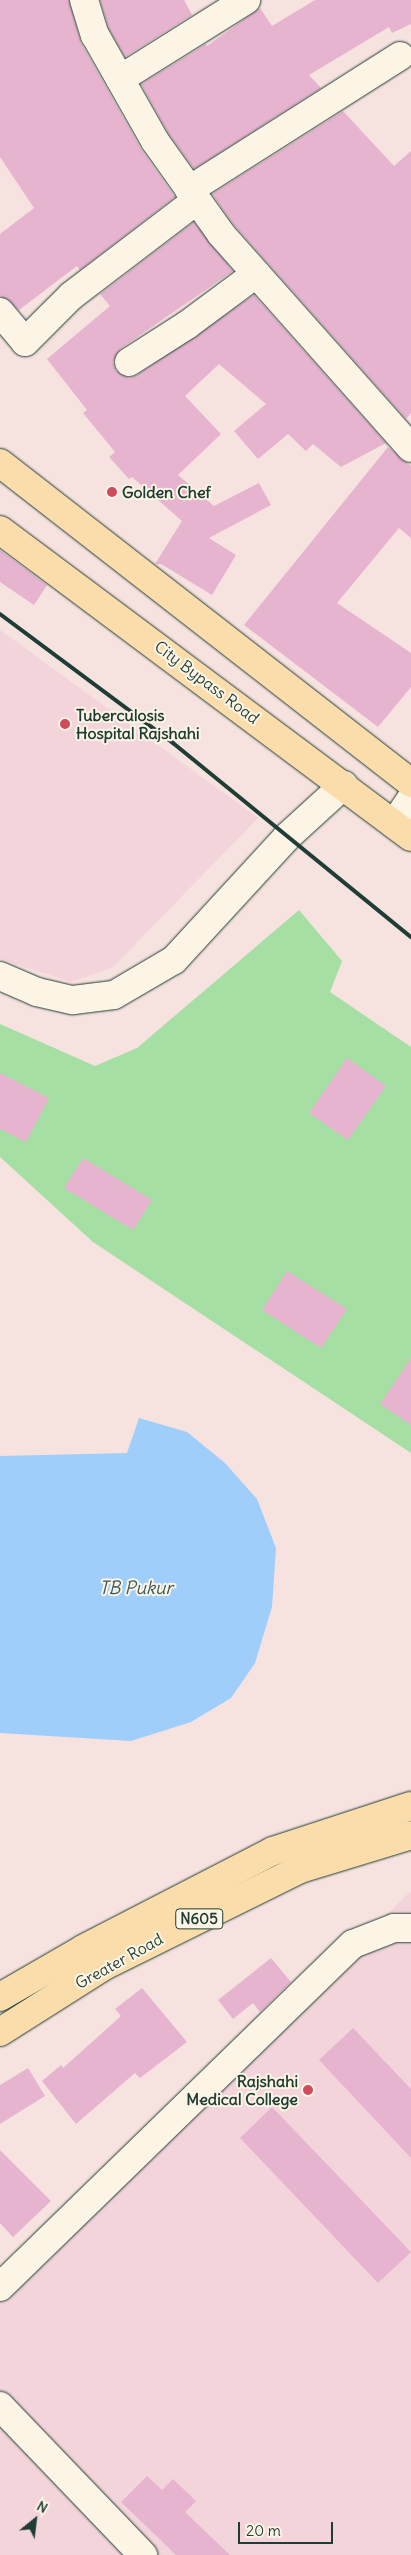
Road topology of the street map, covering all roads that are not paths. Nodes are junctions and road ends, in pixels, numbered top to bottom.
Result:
1 (84, 0) edge
2 (246, 0) edge
3 (400, 56) dead end
4 (120, 79) junction
5 (193, 195) junction
6 (256, 274) junction
7 (0, 312) edge
8 (129, 362) dead end
9 (411, 448) edge
10 (0, 463) edge
11 (0, 530) edge
12 (411, 782) edge
13 (344, 785) junction
14 (411, 799) edge
15 (403, 831) edge
16 (0, 976) edge
17 (411, 1806) edge
18 (411, 1835) edge
19 (411, 1928) edge
20 (0, 1997) edge
21 (0, 2032) edge
22 (0, 2287) edge
23 (0, 2406) edge
24 (143, 2555) edge

1 - 4 street
2 - 4 street
3 - 5 street
4 - 5 street
5 - 6 street
5 - 7 street
6 - 8 street
6 - 9 street
10 - 12 main road
11 - 13 main road, City Bypass Road
13 - 15 main road, City Bypass Road
13 - 16 street
14 - 15 street
17 - 20 main road, Greater Road / N605
18 - 21 main road, Greater Road / N605
19 - 22 street
23 - 24 street

